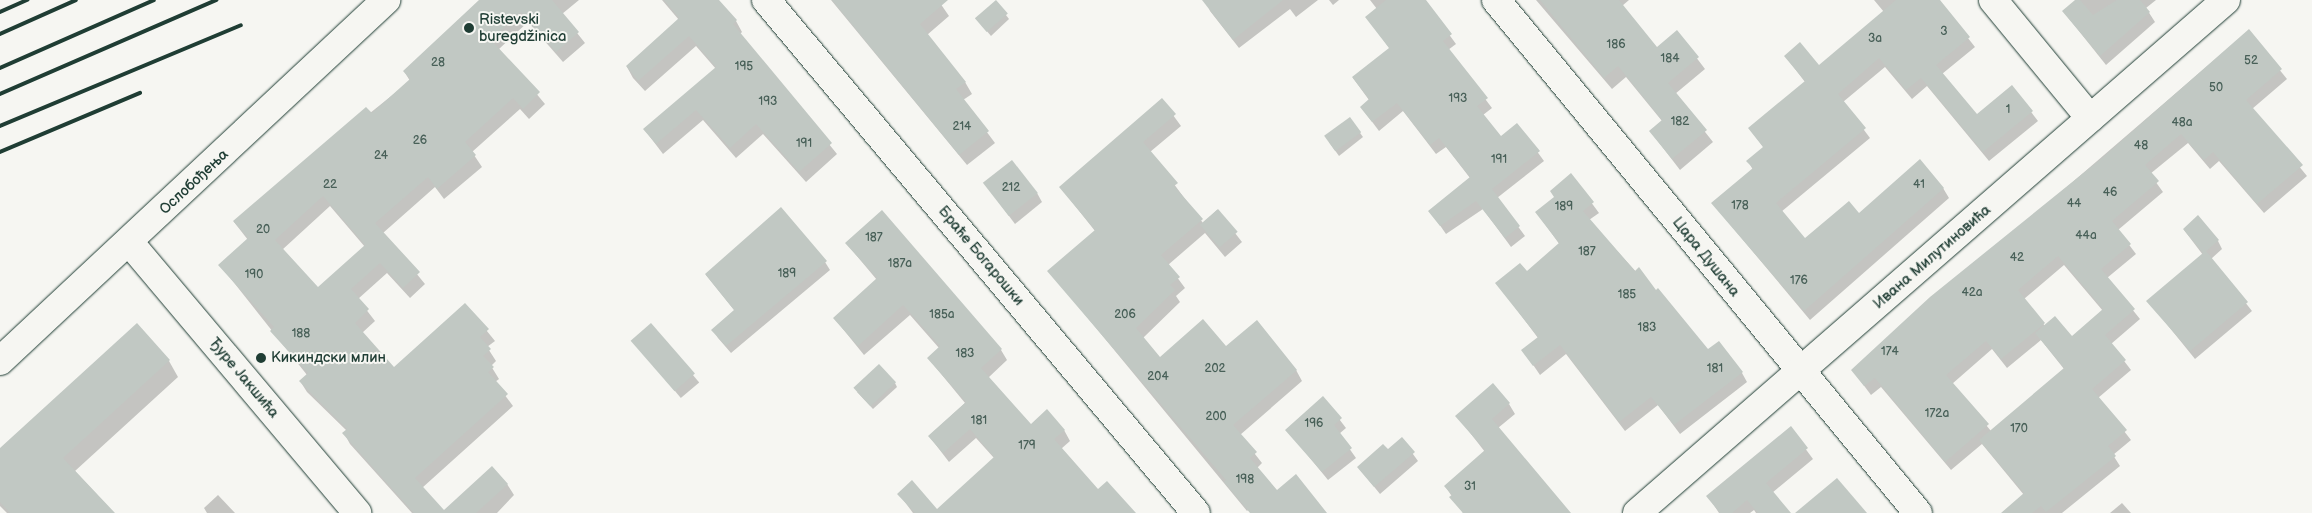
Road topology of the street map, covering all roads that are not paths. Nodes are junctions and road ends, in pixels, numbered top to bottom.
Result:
1 (386, 0) edge
2 (766, 0) edge
3 (1496, 0) edge
4 (1993, 0) edge
5 (2226, 0) edge
6 (2090, 118) junction
7 (130, 243) junction
8 (0, 361) edge
9 (1800, 372) junction
10 (357, 513) edge
11 (1196, 513) edge
12 (1637, 513) edge
13 (1918, 513) edge

1 - 7 street, Ослобођења
2 - 11 street, Браће Богарошки
3 - 9 street, Цара Душана
4 - 6 street
5 - 6 street, Ивана Милутиновића
6 - 9 street, Ивана Милутиновића
7 - 8 street, Ослобођења
7 - 10 street, Ђуре Јакшића
9 - 12 street, Ивана Милутиновића
9 - 13 street, Цара Душана

